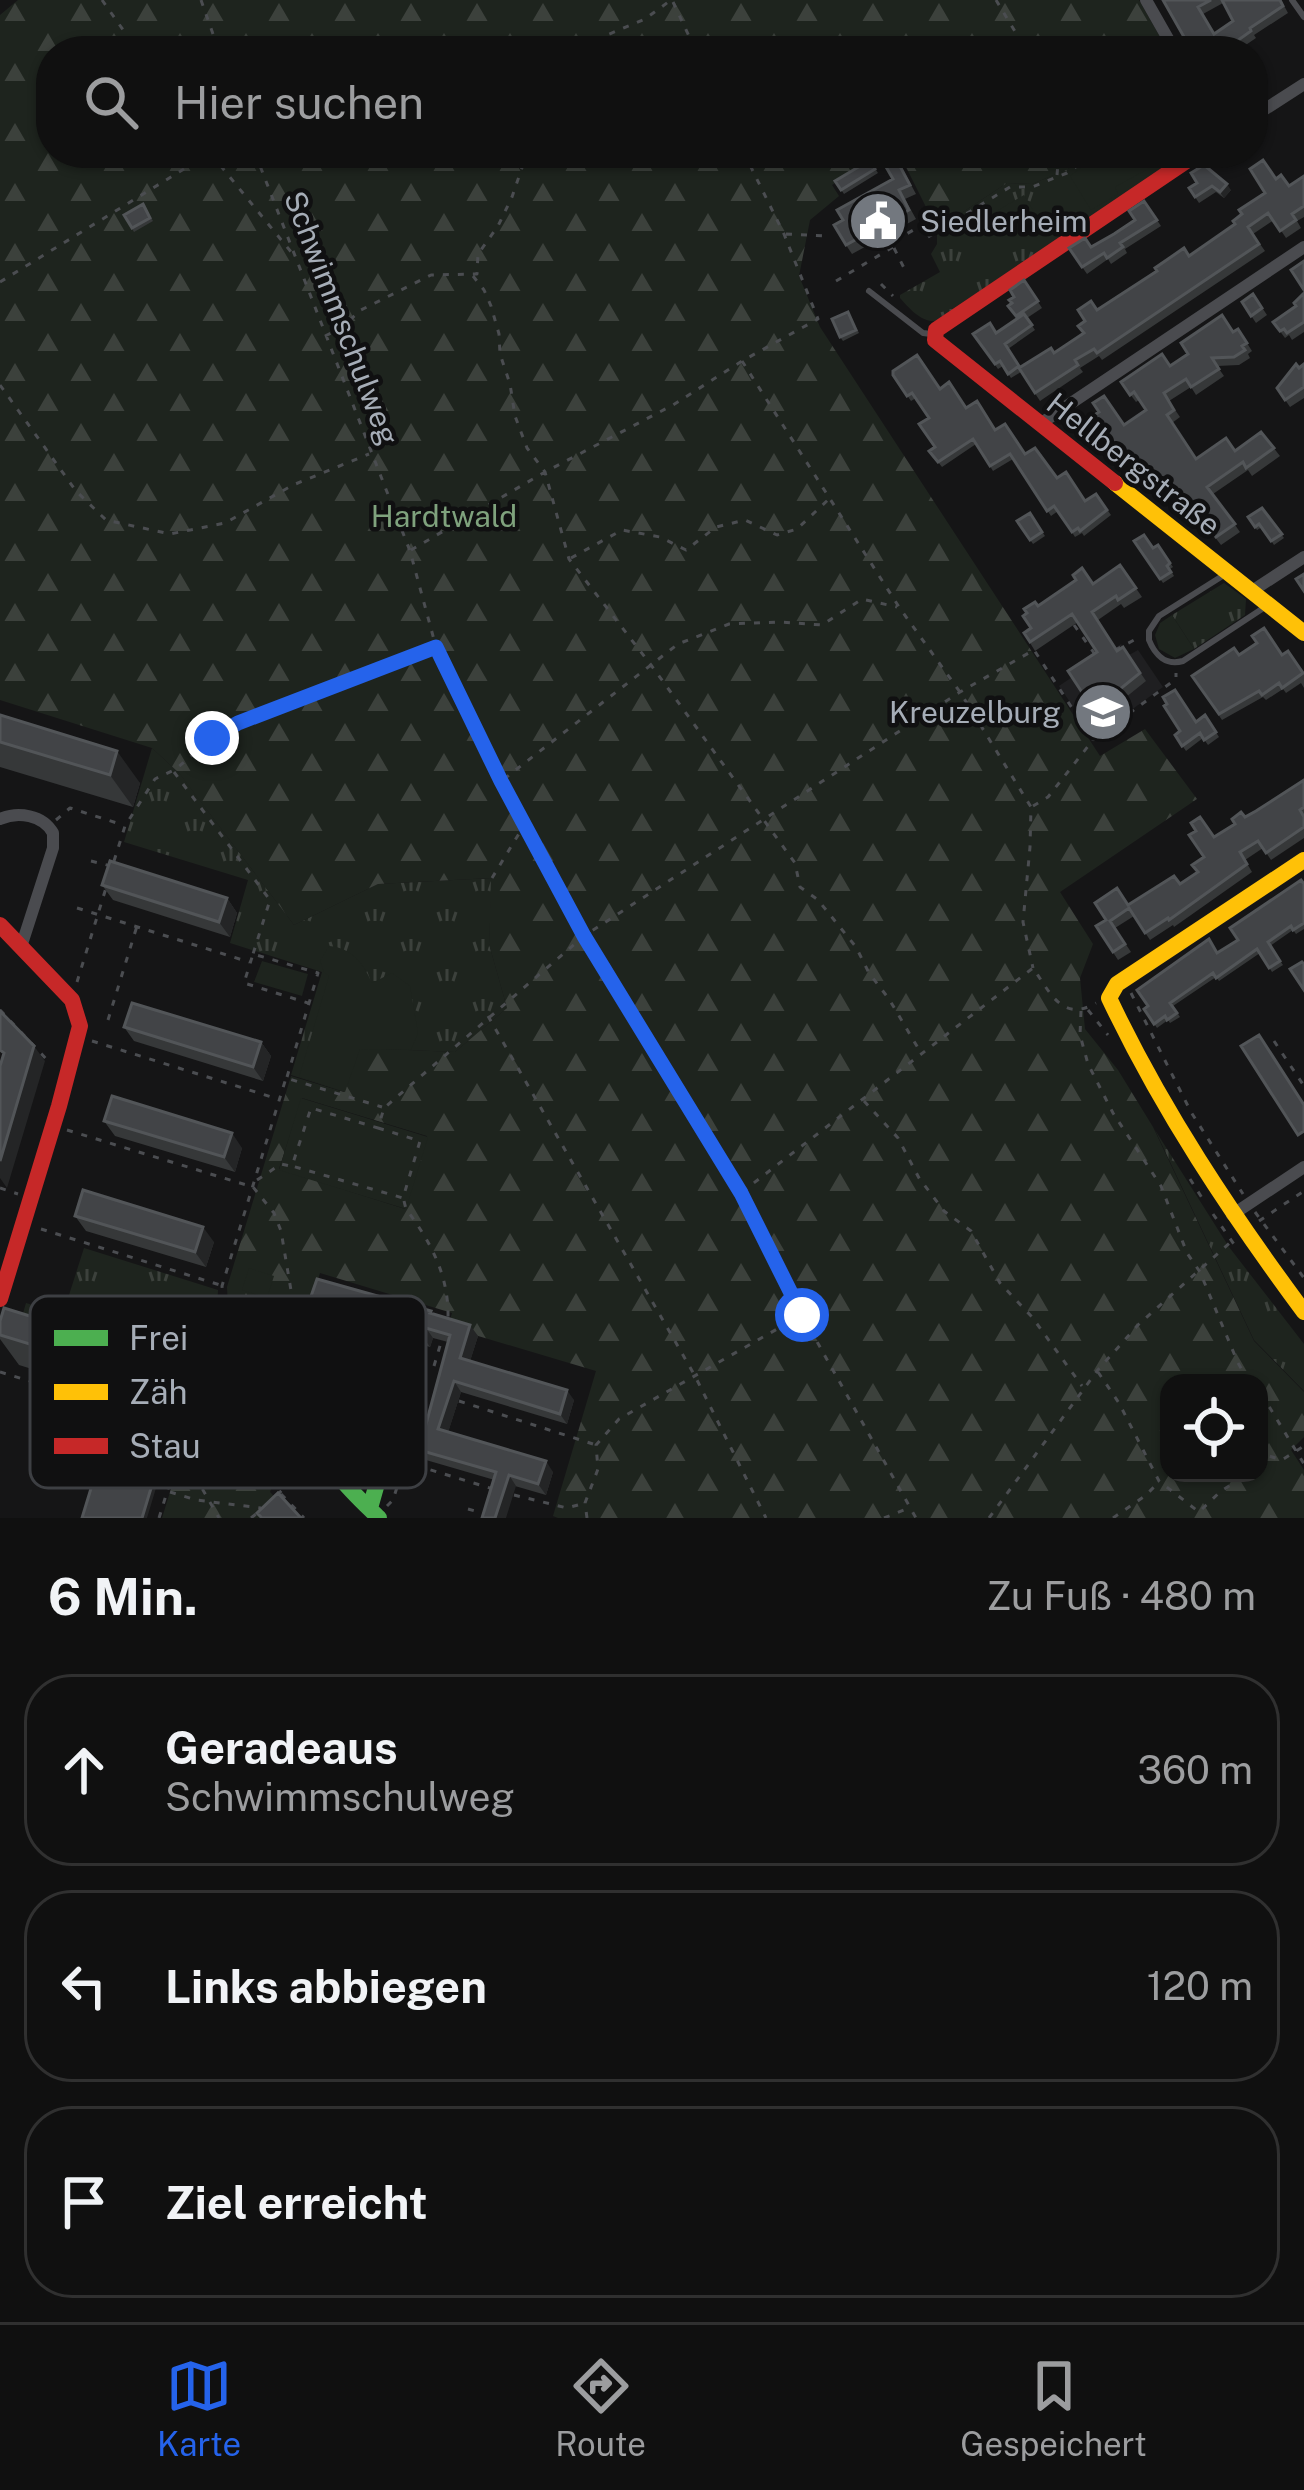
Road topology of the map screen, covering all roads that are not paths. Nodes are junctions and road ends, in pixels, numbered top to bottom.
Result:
1 (1146, 0) edge
2 (1292, 0) edge
3 (1304, 17) edge
4 (1166, 36) edge
5 (1304, 85) edge
6 (1268, 108) edge
7 (1176, 168) edge
8 (1304, 247) edge
9 (869, 291) dead end
10 (934, 335) junction
11 (1040, 424) junction
12 (1304, 557) edge
13 (1227, 573) junction
14 (1252, 592) junction
15 (1268, 605) junction
16 (1304, 633) edge
17 (0, 819) edge
18 (1304, 860) edge
19 (0, 925) edge
20 (21, 947) junction
21 (1304, 1167) edge
22 (1232, 1215) junction
23 (0, 1299) edge
24 (1304, 1312) edge
25 (351, 1488) edge
26 (373, 1514) edge

1 - 4 street
2 - 3 lane
5 - 6 street
7 - 10 street
8 - 11 street
9 - 10 lane
10 - 11 street, Hellbergstraße
11 - 13 street, Hellbergstraße
12 - 14 street
13 - 14 street, Hellbergstraße
13 - 15 lane
14 - 15 street, Hellbergstraße
15 - 16 street, Hellbergstraße
17 - 20 street
18 - 22 street
19 - 20 street
20 - 23 street
21 - 22 street
22 - 24 street
25 - 26 street

